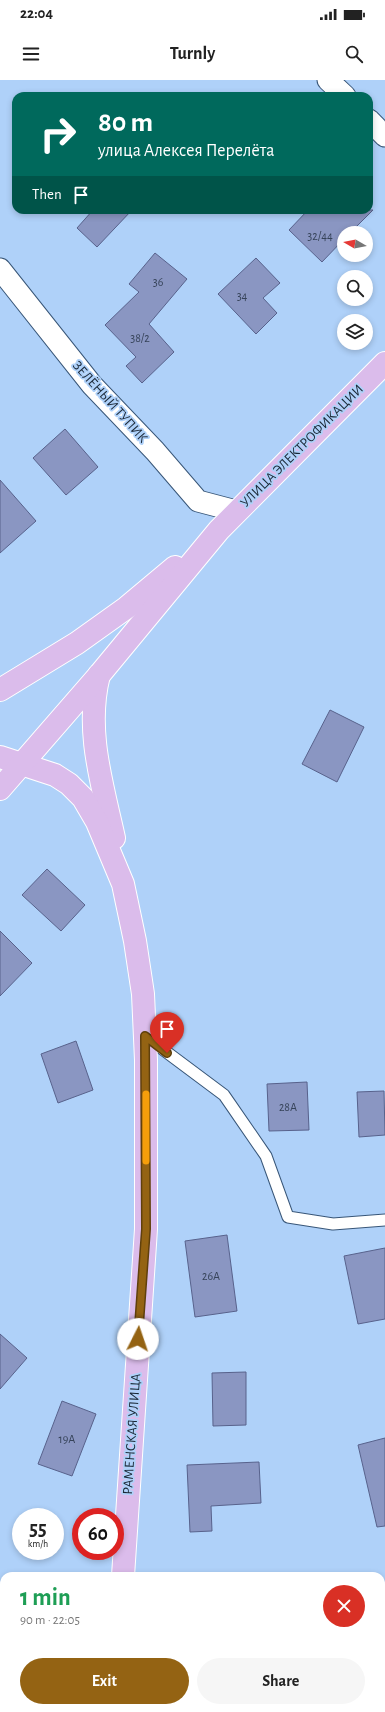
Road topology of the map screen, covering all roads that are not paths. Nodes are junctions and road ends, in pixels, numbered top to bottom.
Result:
1 (328, 80) edge
2 (341, 92) edge
3 (373, 124) edge
4 (385, 136) edge
5 (0, 269) edge
6 (385, 363) edge
7 (236, 511) junction
8 (219, 530) junction
9 (100, 674) junction
10 (0, 690) edge
11 (0, 757) edge
12 (22, 764) junction
13 (0, 789) edge
14 (123, 884) junction
15 (145, 1036) junction
16 (385, 1220) edge
17 (123, 1572) edge

1 - 2 street
3 - 4 street
5 - 7 street, ЗЕЛЁНЫЙ ТУПИК
6 - 7 main road, УЛИЦА ЭЛЕКТРОФИКАЦИИ
7 - 8 main road, УЛИЦА ЭЛЕКТРОФИКАЦИИ
8 - 9 main road
8 - 10 main road
9 - 12 main road
9 - 14 main road
11 - 12 main road, РАМЕНСКАЯ УЛИЦА
12 - 13 main road
12 - 14 main road, РАМЕНСКАЯ УЛИЦА
14 - 15 main road, РАМЕНСКАЯ УЛИЦА
15 - 16 lane
15 - 17 main road, РАМЕНСКАЯ УЛИЦА

